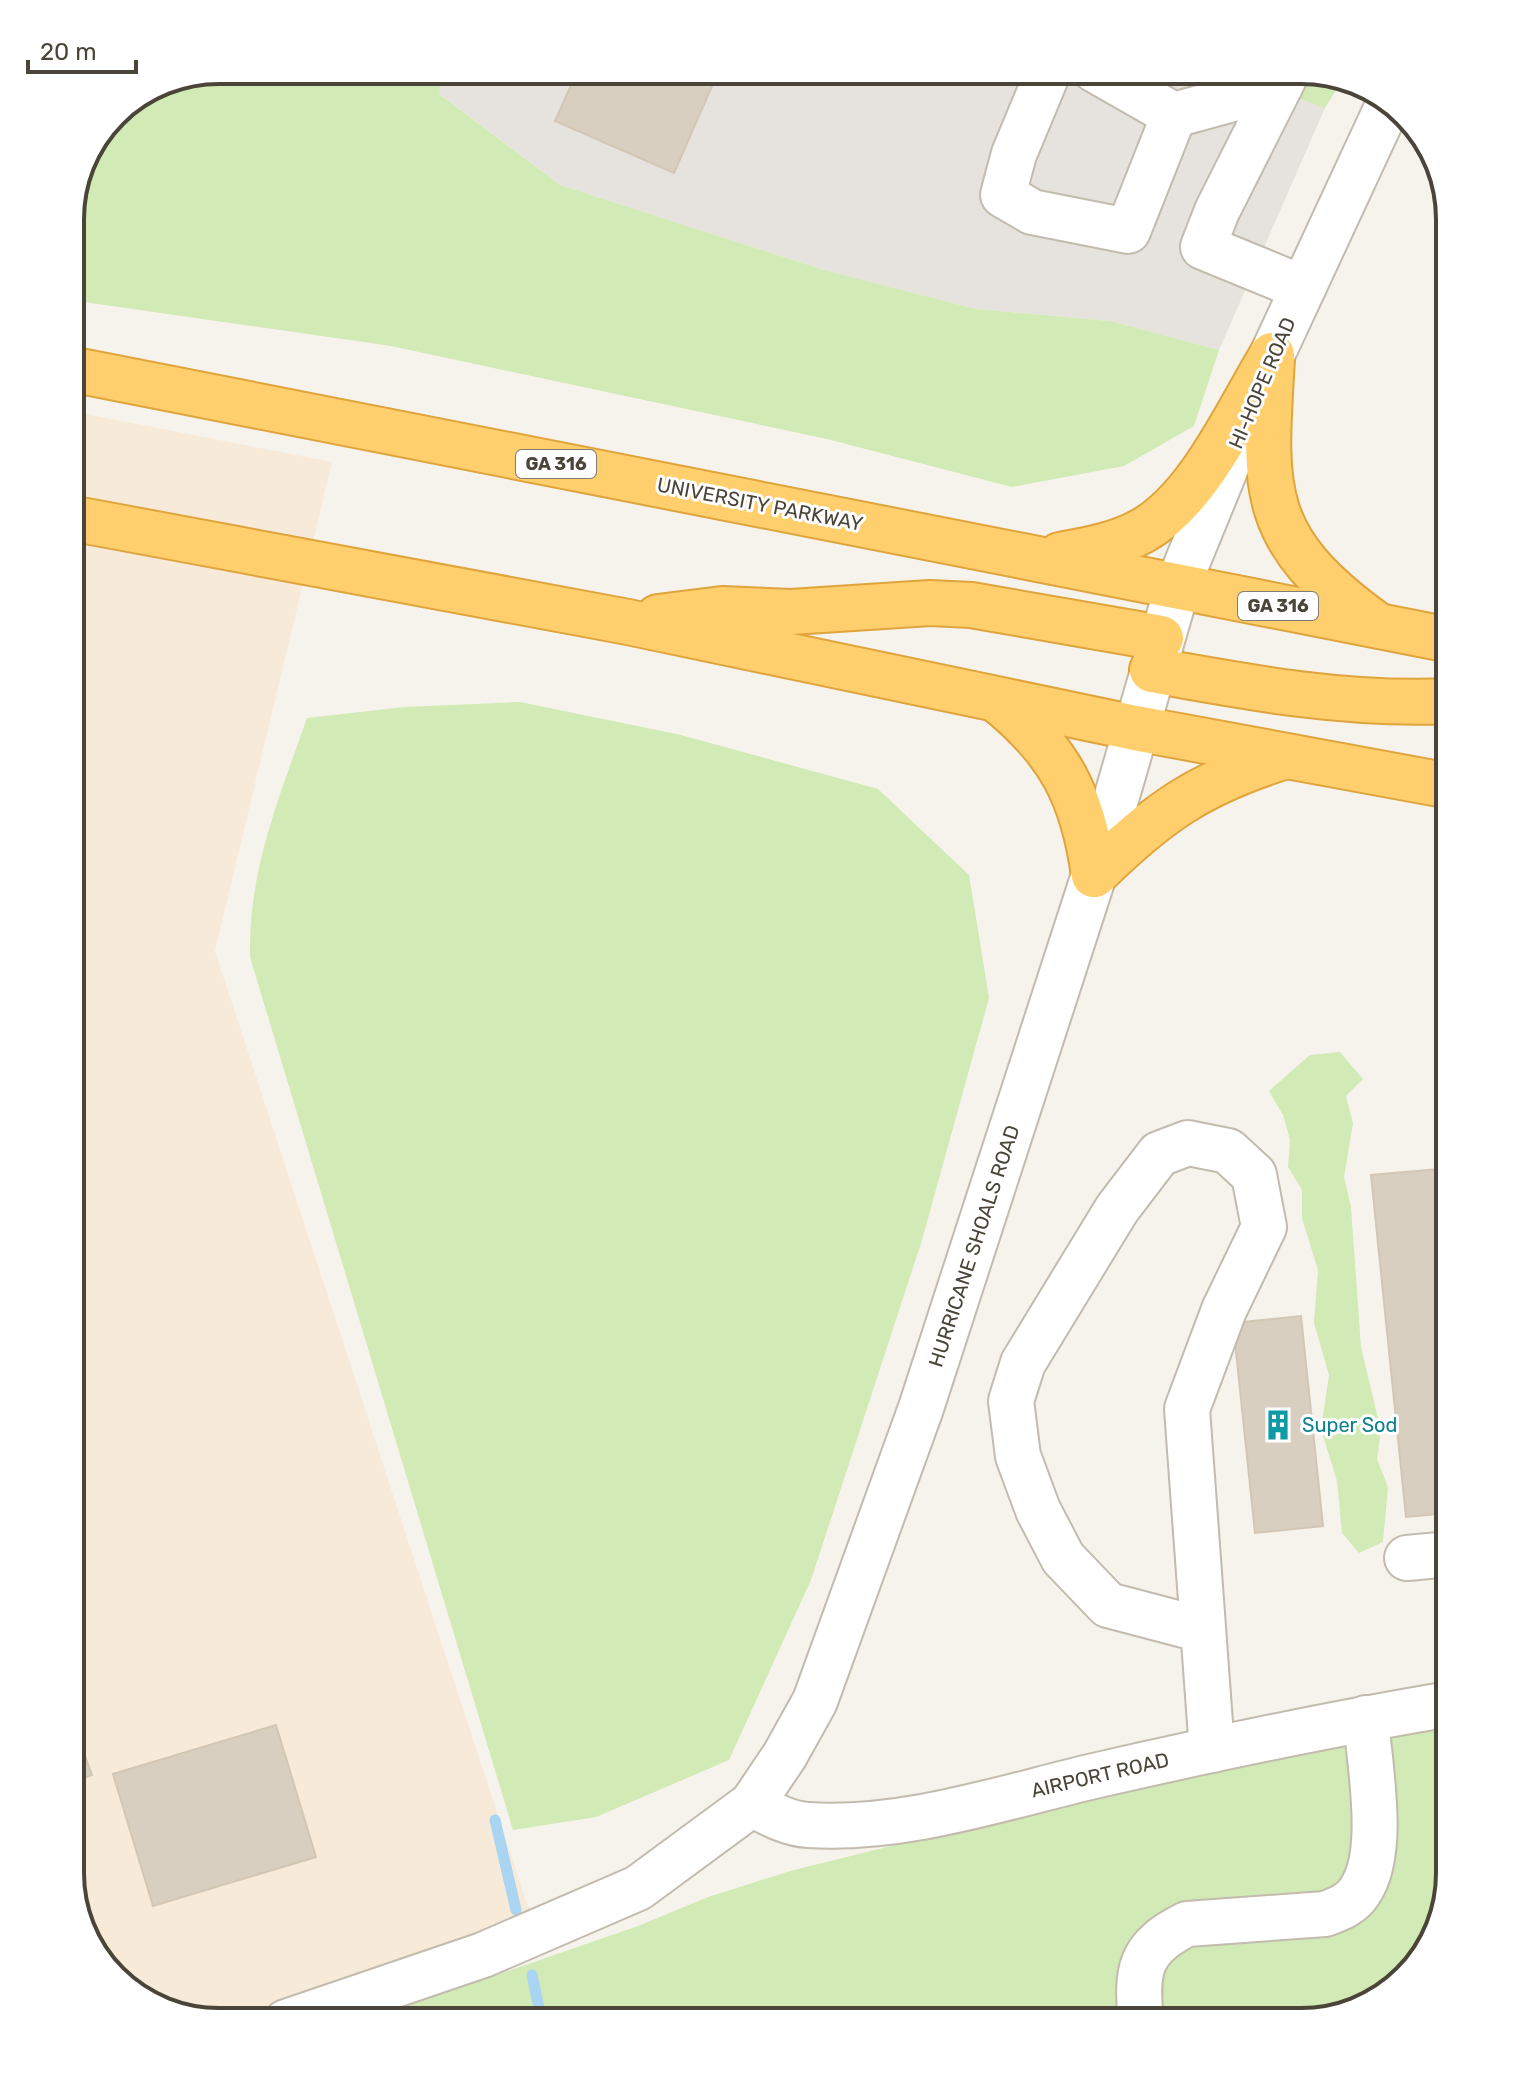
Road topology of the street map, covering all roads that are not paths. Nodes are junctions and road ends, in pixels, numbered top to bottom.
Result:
1 (1043, 84) edge
2 (1120, 84) edge
3 (1266, 84) edge
4 (1281, 84) edge
5 (1384, 113) edge
6 (1174, 115) junction
7 (1303, 288) junction
8 (1272, 355) junction
9 (84, 372) edge
10 (84, 521) edge
11 (1041, 558) junction
12 (1178, 585) junction
13 (628, 622) junction
14 (1378, 626) junction
15 (1436, 637) edge
16 (1156, 654) junction
17 (995, 699) junction
18 (1436, 701) edge
19 (1135, 728) junction
20 (1290, 755) junction
21 (1436, 783) edge
22 (1094, 875) junction
23 (1436, 1555) edge
24 (1407, 1558) dead end
25 (1203, 1630) junction
26 (1436, 1706) edge
27 (1366, 1718) junction
28 (1212, 1750) junction
29 (752, 1804) junction
30 (327, 2008) edge
31 (1141, 2008) edge

1 - 6 street
2 - 6 street
3 - 6 street
4 - 7 street
5 - 7 street, HI-HOPE ROAD
7 - 8 street, HI-HOPE ROAD
8 - 11 highway
8 - 12 street, HI-HOPE ROAD
8 - 14 highway
9 - 11 highway, UNIVERSITY PARKWAY / GA 316
10 - 13 highway
11 - 12 highway, UNIVERSITY PARKWAY / GA 316
12 - 14 highway, UNIVERSITY PARKWAY / GA 316
12 - 16 street, HI-HOPE ROAD
13 - 16 highway
13 - 17 highway
14 - 15 highway, UNIVERSITY PARKWAY / GA 316
16 - 18 highway
16 - 19 street, HURRICANE SHOALS ROAD
17 - 19 highway
17 - 22 highway
19 - 20 highway
19 - 22 street, HURRICANE SHOALS ROAD
20 - 21 highway
20 - 22 highway
22 - 29 street, HURRICANE SHOALS ROAD
23 - 24 street
25 - 25 street
25 - 28 street
26 - 27 street, AIRPORT ROAD
27 - 28 street, AIRPORT ROAD
27 - 31 street
28 - 29 street, AIRPORT ROAD
29 - 30 street

